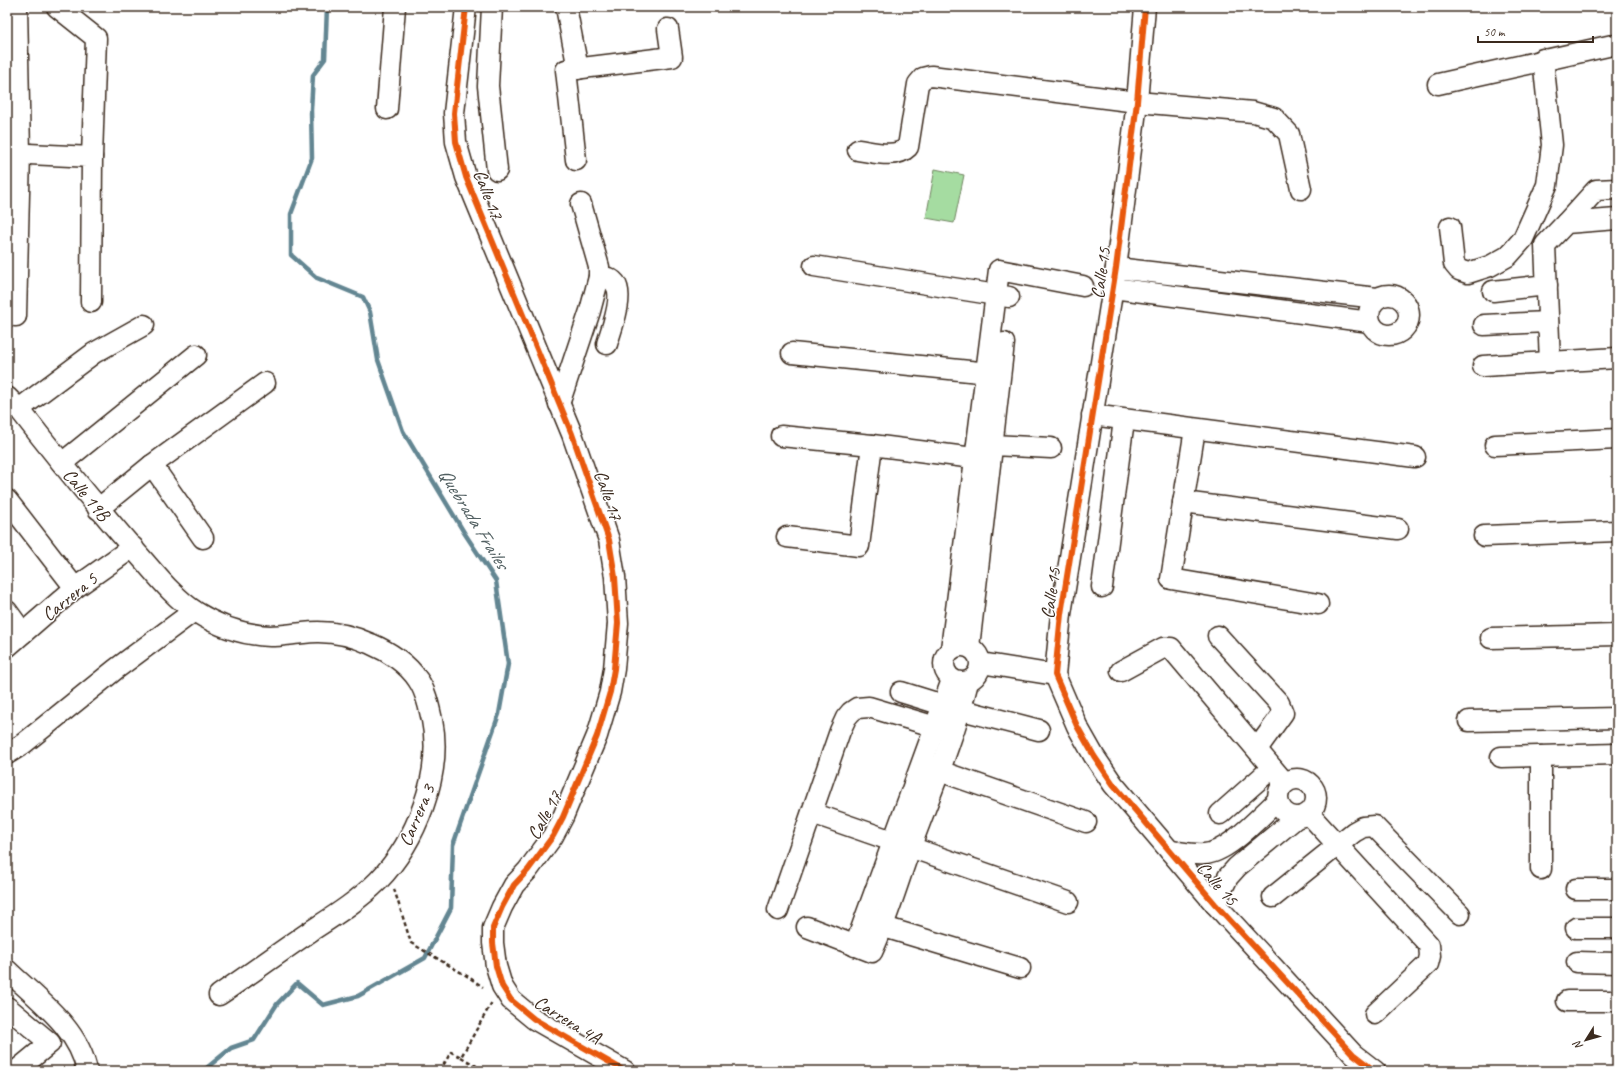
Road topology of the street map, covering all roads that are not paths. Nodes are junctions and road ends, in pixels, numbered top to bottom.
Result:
1 (17, 7) edge
2 (57, 7) edge
3 (395, 7) edge
4 (466, 7) edge
5 (492, 7) edge
6 (566, 7) edge
7 (1145, 7) edge
8 (668, 29) dead end
9 (1617, 44) edge
10 (1543, 59) junction
11 (578, 69) junction
12 (1438, 84) dead end
13 (1138, 102) junction
14 (387, 109) dead end
15 (858, 150) dead end
16 (13, 153) edge
17 (92, 157) junction
18 (576, 160) dead end
19 (498, 170) dead end
20 (1300, 189) dead end
21 (1617, 189) edge
22 (581, 204) dead end
23 (1617, 219) edge
24 (1566, 223) junction
25 (1450, 227) dead end
26 (814, 266) dead end
27 (1116, 268) junction
28 (599, 277) junction
29 (1547, 285) junction
30 (1083, 286) dead end
31 (1113, 288) junction
32 (1493, 291) dead end
33 (1003, 296) junction
34 (1377, 298) junction
35 (91, 302) dead end
36 (12, 316) edge
37 (1370, 322) junction
38 (1548, 322) junction
39 (144, 325) dead end
40 (1484, 325) dead end
41 (607, 344) dead end
42 (792, 353) dead end
43 (196, 355) dead end
44 (1617, 358) edge
45 (1550, 362) junction
46 (1483, 366) dead end
47 (993, 373) junction
48 (265, 383) dead end
49 (13, 403) edge
50 (559, 404) junction
51 (1092, 416) junction
52 (1124, 420) junction
53 (1195, 429) junction
54 (781, 436) dead end
55 (1617, 439) edge
56 (872, 445) junction
57 (1495, 445) dead end
58 (1051, 448) dead end
59 (986, 455) junction
60 (1414, 456) dead end
61 (62, 463) junction
62 (152, 466) junction
63 (7, 500) edge
64 (1183, 502) junction
65 (98, 509) junction
66 (1398, 529) dead end
67 (1617, 531) edge
68 (1484, 536) dead end
69 (786, 537) dead end
70 (203, 538) dead end
71 (133, 547) junction
72 (1102, 587) dead end
73 (75, 588) junction
74 (170, 589) joint
75 (1318, 604) dead end
76 (7, 611) edge
77 (194, 611) junction
78 (23, 633) junction
79 (1617, 634) edge
80 (1218, 636) dead end
81 (1491, 638) dead end
82 (7, 647) edge
83 (967, 653) junction
84 (1121, 671) dead end
85 (1054, 675) junction
86 (960, 681) junction
87 (900, 692) dead end
88 (952, 707) junction
89 (1617, 718) edge
90 (1470, 720) dead end
91 (936, 727) junction
92 (1039, 730) dead end
93 (1257, 749) junction
94 (7, 754) edge
95 (1617, 754) edge
96 (1541, 756) junction
97 (1502, 758) dead end
98 (921, 764) junction
99 (1272, 768) junction
100 (940, 771) junction
101 (1285, 783) junction
102 (1277, 801) junction
103 (812, 813) junction
104 (1220, 814) dead end
105 (1302, 816) junction
106 (1086, 822) dead end
107 (902, 844) junction
108 (1338, 846) junction
109 (1170, 851) junction
110 (1541, 869) dead end
111 (1617, 889) edge
112 (1576, 890) dead end
113 (1273, 896) dead end
114 (1068, 902) dead end
115 (1215, 904) junction
116 (778, 910) dead end
117 (1460, 914) dead end
118 (807, 927) dead end
119 (884, 927) junction
120 (1576, 928) dead end
121 (1617, 928) edge
122 (864, 949) junction
123 (1577, 962) dead end
124 (1617, 963) edge
125 (1020, 968) dead end
126 (7, 970) edge
127 (499, 991) joint
128 (219, 995) dead end
129 (1567, 1001) dead end
130 (1617, 1001) edge
131 (7, 1006) edge
132 (1374, 1014) dead end
133 (16, 1071) edge
134 (87, 1071) edge
135 (625, 1071) edge
136 (1376, 1071) edge

1 - 16 street
2 - 17 street
3 - 14 street
4 - 50 street, Calle 17
5 - 19 street
6 - 11 street
7 - 13 street, Calle 15
8 - 11 street
9 - 10 street
10 - 12 street
10 - 25 street
11 - 18 street
13 - 15 street
13 - 20 street
13 - 27 street, Calle 15
16 - 17 street
16 - 36 street
17 - 35 street
21 - 24 street
22 - 28 street
23 - 24 street
24 - 29 street
26 - 33 street
27 - 31 street, Calle 15
27 - 34 street
28 - 41 street
28 - 50 street
29 - 32 street
29 - 38 street
30 - 33 street
31 - 37 street
31 - 51 street, Calle 15
33 - 47 street
34 - 37 street
34 - 37 street
38 - 40 street
38 - 45 street
39 - 49 street
42 - 47 street
43 - 61 street
44 - 45 street
45 - 46 street
47 - 59 street
48 - 62 street
49 - 61 street, Calle 19B
50 - 127 street, Calle 17
51 - 52 street
51 - 85 street, Calle 15
52 - 53 street
52 - 72 street
53 - 60 street
53 - 64 street
54 - 56 street
55 - 57 street
56 - 59 street
56 - 69 street
58 - 59 street
59 - 83 street
61 - 65 street, Calle 19B
62 - 65 street
62 - 70 street
63 - 73 street
64 - 66 street
64 - 75 street
65 - 71 street, Calle 19B
67 - 68 street
71 - 73 street, Carrera 5
71 - 74 street, Calle 19B
73 - 78 street, Carrera 5
74 - 77 street, Carrera 3
76 - 78 street
77 - 94 street
77 - 128 street, Carrera 3
78 - 82 street, Carrera 5
79 - 81 street
80 - 93 street
83 - 85 street
83 - 86 street
83 - 86 street
84 - 93 street
85 - 109 street, Calle 15
86 - 88 street
87 - 88 street
88 - 91 street
88 - 92 street
88 - 100 street
89 - 90 street
91 - 98 street
91 - 103 street
93 - 99 street
95 - 96 street
96 - 97 street
96 - 110 street
98 - 100 street
98 - 107 street
99 - 101 street
99 - 104 street
100 - 106 street
100 - 107 street
101 - 102 street
101 - 105 street
102 - 105 street
102 - 109 street
103 - 107 street
103 - 116 street
105 - 108 street
105 - 115 street
107 - 114 street
107 - 119 street
107 - 122 street
108 - 113 street
108 - 117 street
108 - 132 street
109 - 115 street, Calle 15
111 - 112 street
115 - 136 street, Calle 15
118 - 122 street
119 - 122 street
119 - 125 street
120 - 121 street
123 - 124 street
126 - 134 street
127 - 135 street, Carrera 4A
129 - 130 street
131 - 133 street

